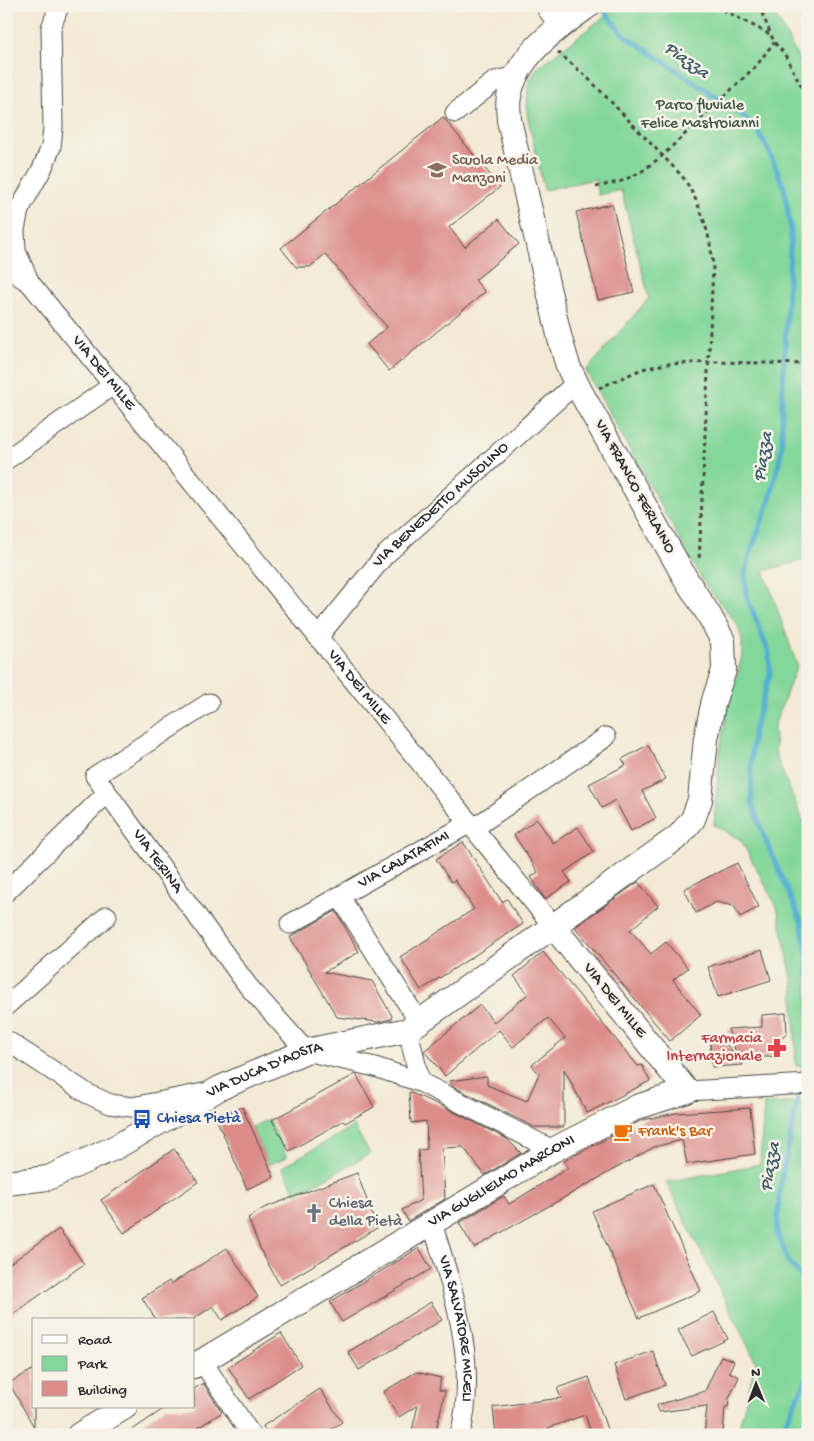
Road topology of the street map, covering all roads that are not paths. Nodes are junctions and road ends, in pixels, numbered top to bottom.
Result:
1 (58, 6) edge
2 (545, 6) edge
3 (567, 21) edge
4 (516, 76) junction
5 (455, 113) dead end
6 (13, 213) edge
7 (6, 267) edge
8 (30, 283) junction
9 (113, 385) junction
10 (586, 386) junction
11 (6, 460) edge
12 (318, 637) junction
13 (209, 703) dead end
14 (606, 737) dead end
15 (107, 793) junction
16 (472, 826) junction
17 (6, 892) edge
18 (340, 896) junction
19 (107, 916) dead end
20 (290, 924) dead end
21 (553, 926) junction
22 (6, 1006) edge
23 (413, 1026) junction
24 (6, 1040) edge
25 (306, 1051) junction
26 (420, 1082) junction
27 (808, 1084) edge
28 (216, 1090) junction
29 (688, 1091) junction
30 (553, 1150) junction
31 (6, 1183) edge
32 (432, 1223) junction
33 (198, 1363) edge
34 (123, 1408) edge
35 (79, 1435) edge
36 (251, 1435) edge
37 (460, 1435) edge

1 - 6 street
2 - 3 street
3 - 4 main road, VIA FRANCO FERLAINO
4 - 5 street
4 - 10 main road, VIA FRANCO FERLAINO
6 - 8 street
7 - 8 street
8 - 9 street, VIA DEI MILLE
9 - 11 street
9 - 12 street, VIA DEI MILLE
10 - 12 street, VIA BENEDETTO MUSOLINO
10 - 21 main road, VIA FRANCO FERLAINO
12 - 16 street, VIA DEI MILLE
13 - 15 street, VIA TERINA
14 - 16 street, VIA CALATAFIMI
15 - 17 street
15 - 25 street, VIA TERINA
16 - 18 street, VIA CALATAFIMI
16 - 21 street, VIA DEI MILLE
18 - 20 street, VIA CALATAFIMI
18 - 23 street, VIA CALATAFIMI
19 - 22 street
21 - 23 main road, VIA FRANCO FERLAINO
21 - 29 main road, VIA DEI MILLE
23 - 25 main road
23 - 26 street, VIA CALATAFIMI
24 - 28 street, VIA DUCA D'AOSTA
25 - 26 street, VIA DUCA D'AOSTA
25 - 28 main road, VIA DUCA D'AOSTA
26 - 30 street, VIA DUCA D'AOSTA
27 - 29 street, VIA GUGLIELMO MARCONI
28 - 31 main road
29 - 30 main road, VIA GUGLIELMO MARCONI
30 - 32 main road, VIA GUGLIELMO MARCONI
32 - 33 main road, VIA GUGLIELMO MARCONI
32 - 37 street, VIA SALVATORE MICELI
33 - 36 street
34 - 35 main road

